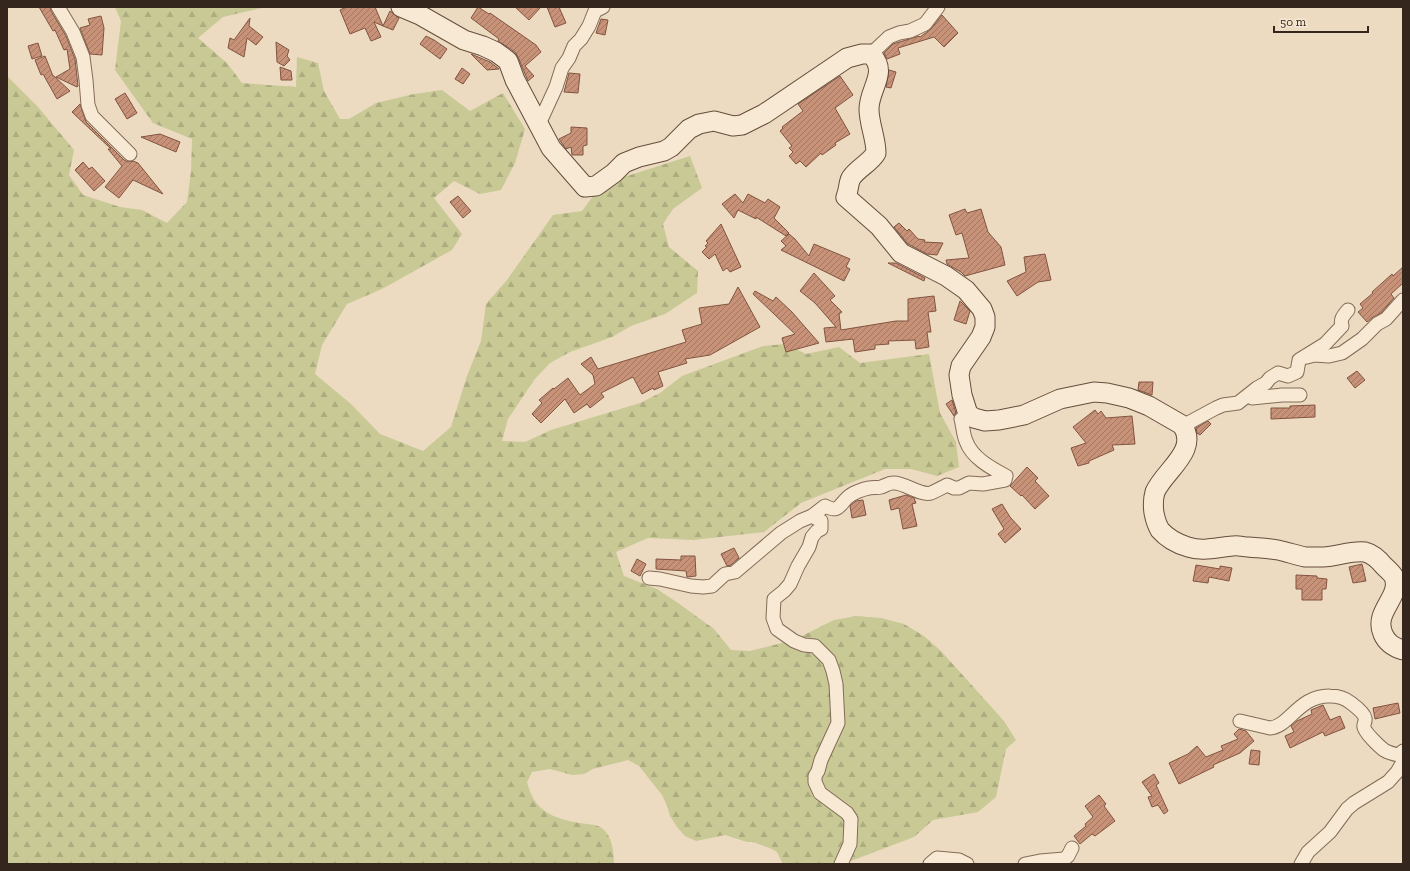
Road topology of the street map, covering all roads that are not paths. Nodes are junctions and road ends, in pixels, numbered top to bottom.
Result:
1 (58, 7) edge
2 (401, 7) edge
3 (603, 7) edge
4 (938, 7) edge
5 (871, 54) junction
6 (539, 124) junction
7 (130, 154) dead end
8 (1403, 300) edge
9 (1348, 310) dead end
10 (1306, 357) junction
11 (1249, 395) junction
12 (1300, 395) dead end
13 (968, 414) junction
14 (1186, 429) junction
15 (812, 516) junction
16 (650, 578) dead end
17 (1403, 650) edge
18 (1240, 721) dead end
19 (1403, 751) edge
20 (1403, 762) edge
21 (1072, 848) dead end
22 (841, 864) edge
23 (930, 864) edge
24 (967, 864) edge
25 (1025, 864) edge
26 (1301, 864) edge

1 - 7 street
2 - 6 street
3 - 6 street
4 - 5 street
5 - 6 street
5 - 13 street
8 - 10 street
9 - 10 street
10 - 11 street
11 - 12 street
11 - 14 street
13 - 14 street
13 - 15 street
14 - 17 street
15 - 16 street
15 - 22 street
18 - 19 street
20 - 26 street
21 - 25 street
23 - 24 street

